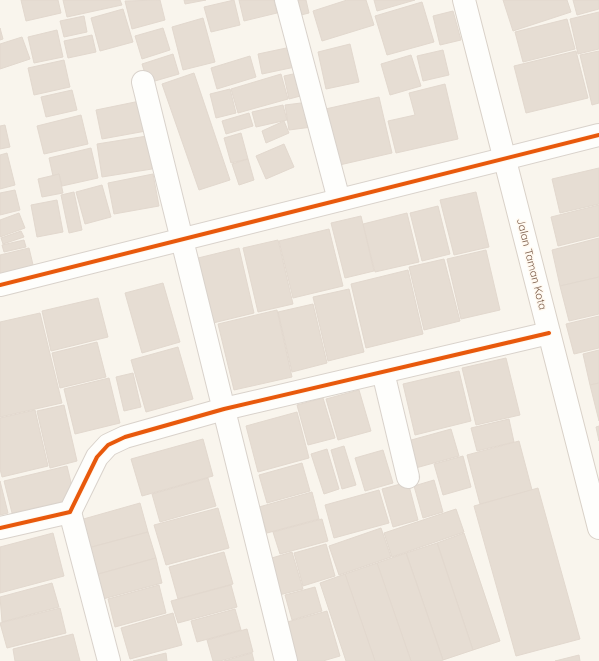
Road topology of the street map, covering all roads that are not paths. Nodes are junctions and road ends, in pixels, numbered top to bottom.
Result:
1 (286, 0) edge
2 (464, 0) edge
3 (143, 82) dead end
4 (599, 135) edge
5 (504, 158) junction
6 (339, 200) junction
7 (182, 239) junction
8 (0, 285) edge
9 (549, 333) junction
10 (383, 372) junction
11 (224, 410) junction
12 (408, 477) dead end
13 (70, 512) junction
14 (0, 528) edge
15 (599, 528) edge
16 (109, 661) edge
17 (286, 661) edge

1 - 6 street
2 - 5 street, Jalan Taman Kota
3 - 7 street
4 - 5 street
5 - 6 street
5 - 9 street, Jalan Taman Kota
6 - 7 street
7 - 8 street
7 - 11 street
9 - 10 street
9 - 15 street, Jalan Taman Kota
10 - 11 street
10 - 12 street
11 - 13 street
11 - 17 street
13 - 14 street
13 - 16 street

